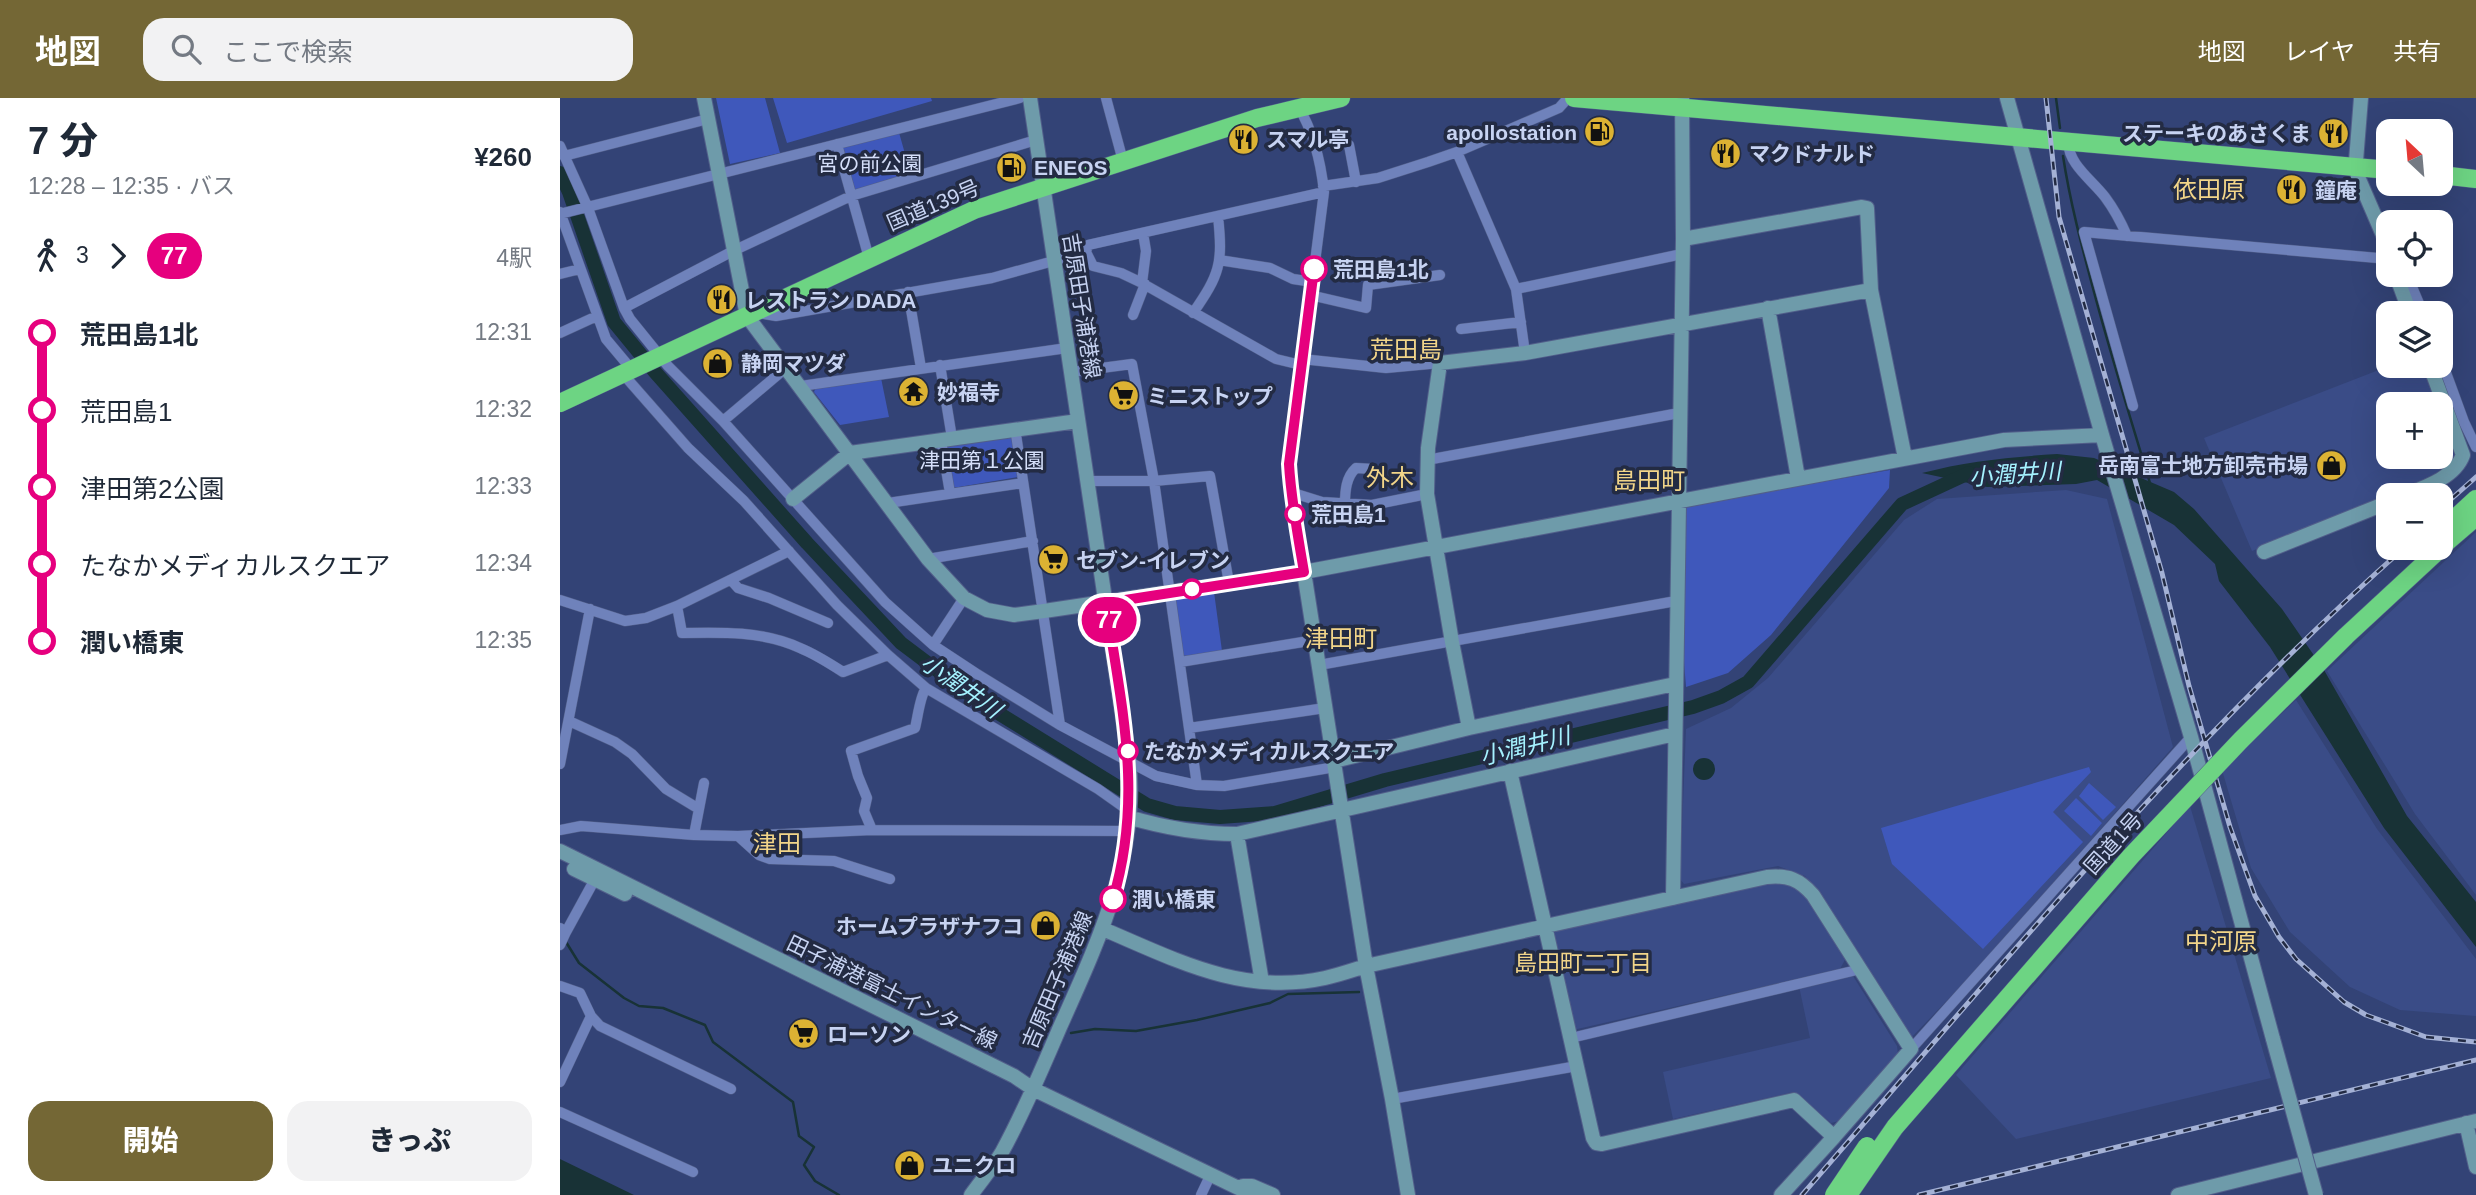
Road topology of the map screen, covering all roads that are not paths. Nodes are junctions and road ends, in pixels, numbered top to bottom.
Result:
1 (704, 98) edge
2 (1020, 98) edge
3 (1030, 98) edge
4 (1105, 98) edge
5 (1341, 98) edge
6 (1568, 98) edge
7 (1574, 98) edge
8 (2007, 98) edge
9 (2361, 98) edge
10 (1296, 102) edge
11 (980, 103) edge
12 (1683, 104) edge
13 (708, 119) junction
14 (2019, 138) junction
15 (1036, 140) junction
16 (2067, 142) junction
17 (837, 144) junction
18 (1349, 145) dead end
19 (562, 151) edge
20 (1457, 152) junction
21 (1123, 161) junction
22 (2357, 167) junction
23 (2376, 169) edge
24 (719, 176) junction
25 (2454, 177) edge
26 (2476, 179) edge
27 (1356, 182) junction
28 (1043, 188) junction
29 (1323, 189) junction
30 (851, 196) junction
31 (588, 208) junction
32 (560, 214) edge
33 (1218, 216) junction
34 (2376, 220) edge
35 (1143, 233) junction
36 (2127, 236) junction
37 (1682, 246) junction
38 (733, 251) junction
39 (1086, 252) junction
40 (869, 257) junction
41 (2376, 258) edge
42 (1054, 260) junction
43 (1219, 260) junction
44 (580, 269) junction
45 (560, 274) edge
46 (1440, 275) dead end
47 (1312, 282) junction
48 (1144, 284) junction
49 (1516, 289) junction
50 (1871, 290) junction
51 (908, 292) junction
52 (1310, 295) junction
53 (624, 308) junction
54 (1768, 309) junction
55 (1193, 313) junction
56 (750, 314) junction
57 (1133, 315) dead end
58 (597, 316) junction
59 (1521, 322) junction
60 (1680, 326) junction
61 (1461, 329) dead end
62 (560, 333) edge
63 (1068, 348) junction
64 (1525, 353) junction
65 (660, 356) junction
66 (1301, 362) junction
67 (1440, 363) junction
68 (940, 365) junction
69 (787, 368) junction
70 (921, 368) junction
71 (631, 370) junction
72 (1072, 373) junction
73 (2434, 378) edge
74 (2448, 378) edge
75 (801, 386) junction
76 (560, 403) edge
77 (2133, 406) dead end
78 (1679, 413) junction
79 (723, 421) junction
80 (1078, 421) junction
81 (1015, 428) junction
82 (2102, 435) junction
83 (946, 439) junction
84 (2476, 447) edge
85 (850, 453) junction
86 (1905, 458) junction
87 (1427, 460) junction
88 (1373, 469) dead end
89 (1798, 478) junction
90 (1087, 481) junction
91 (1154, 481) junction
92 (1023, 483) junction
93 (2435, 483) edge
94 (1290, 492) junction
95 (950, 494) junction
96 (1427, 494) junction
97 (793, 499) junction
98 (2476, 499) edge
99 (1678, 502) junction
100 (888, 503) junction
101 (1345, 504) junction
102 (2376, 507) edge
103 (2476, 517) edge
104 (2453, 520) edge
105 (2453, 537) edge
106 (1033, 541) junction
107 (1437, 547) junction
108 (789, 551) junction
109 (2264, 552) dead end
110 (928, 559) junction
111 (2410, 560) edge
112 (2428, 560) edge
113 (1304, 572) junction
114 (731, 580) junction
115 (1229, 583) junction
116 (1171, 593) junction
117 (964, 598) junction
118 (560, 600) edge
119 (1676, 601) junction
120 (1106, 603) junction
121 (677, 606) junction
122 (590, 609) junction
123 (1044, 611) junction
124 (828, 623) dead end
125 (1315, 640) junction
126 (1452, 642) junction
127 (933, 645) junction
128 (888, 655) junction
129 (1180, 662) junction
130 (1319, 665) junction
131 (1675, 687) junction
132 (926, 688) junction
133 (1325, 708) junction
134 (569, 721) junction
135 (1060, 725) junction
136 (1189, 728) junction
137 (1469, 728) junction
138 (1675, 730) junction
139 (2191, 737) junction
140 (560, 764) edge
141 (1129, 764) junction
142 (1334, 764) junction
143 (1510, 771) junction
144 (704, 783) dead end
145 (1197, 785) junction
146 (699, 809) junction
147 (1341, 810) junction
148 (1128, 817) junction
149 (560, 830) edge
150 (872, 830) junction
151 (1237, 834) junction
152 (694, 835) junction
153 (738, 836) junction
154 (560, 851) edge
155 (560, 861) edge
156 (595, 879) junction
157 (890, 879) dead end
158 (1673, 898) junction
159 (1546, 927) junction
160 (1103, 929) junction
161 (563, 930) edge
162 (560, 945) edge
163 (1366, 966) junction
164 (1861, 969) junction
165 (1262, 982) junction
166 (560, 986) edge
167 (591, 1016) junction
168 (1571, 1038) junction
169 (1911, 1049) junction
170 (1577, 1066) junction
171 (560, 1082) edge
172 (731, 1089) dead end
173 (1033, 1089) junction
174 (1392, 1099) junction
175 (560, 1112) edge
176 (2471, 1122) edge
177 (1834, 1137) junction
178 (2476, 1167) edge
179 (693, 1172) dead end
180 (1225, 1184) edge
181 (971, 1195) edge
182 (1201, 1195) edge
183 (1253, 1195) edge
184 (1273, 1195) edge
185 (1408, 1195) edge
186 (1781, 1195) edge
187 (1834, 1195) edge
188 (1848, 1195) edge
189 (2178, 1195) edge
190 (2316, 1195) edge

1 - 13 street
2 - 11 street
3 - 15 street, 吉原田子浦港線
4 - 21 street
5 - 10 highway, 国道139号
6 - 20 street
7 - 12 highway
8 - 14 street
9 - 22 street
10 - 21 highway, 国道139号
10 - 29 street
11 - 17 street
12 - 14 highway
12 - 37 street
13 - 19 street
13 - 24 street
14 - 16 highway
14 - 82 street
15 - 28 street, 吉原田子浦港線
15 - 30 street
16 - 22 highway
16 - 36 street
17 - 24 street
17 - 30 street
18 - 27 street
19 - 31 street
20 - 27 street
20 - 49 street
21 - 28 highway, 国道139号
22 - 23 highway
22 - 34 street
24 - 31 street
24 - 38 street
25 - 26 highway
27 - 29 street
28 - 40 highway, 国道139号
28 - 42 street, 吉原田子浦港線
29 - 33 street
29 - 47 street
30 - 38 street
30 - 40 street
31 - 32 street
31 - 53 street
32 - 44 street
33 - 35 street
33 - 43 street
35 - 39 street
35 - 48 street
36 - 41 street
36 - 77 street
37 - 49 street
37 - 50 street
37 - 60 street
38 - 53 street
38 - 56 street
39 - 42 street
39 - 48 street
40 - 56 highway, 国道139号
42 - 51 street
42 - 63 street, 吉原田子浦港線
43 - 47 street
43 - 55 street
44 - 45 street
44 - 58 street
46 - 52 street
47 - 52 street
48 - 55 street
48 - 57 street
49 - 59 street
50 - 54 street
50 - 86 street
51 - 56 street
51 - 70 street
52 - 66 street
53 - 65 street
54 - 60 street
54 - 89 street
55 - 66 street
56 - 65 highway, 国道139号
56 - 69 street
58 - 62 street
58 - 71 street
59 - 61 street
59 - 64 street
60 - 64 street
60 - 78 street
63 - 68 street
63 - 72 street, 吉原田子浦港線
64 - 67 street
65 - 71 highway, 国道139号
65 - 79 street
66 - 67 street
66 - 94 street
67 - 87 street
68 - 70 street
68 - 83 street
69 - 75 street
69 - 79 street
70 - 75 street
71 - 76 highway, 国道139号
71 - 108 street
72 - 80 street, 吉原田子浦港線
72 - 91 street
73 - 93 street
74 - 84 street
75 - 85 street
78 - 87 street
78 - 99 street
79 - 97 street
80 - 81 street
80 - 90 street, 吉原田子浦港線
81 - 83 street
81 - 92 street
82 - 86 street
82 - 139 street
83 - 85 street
83 - 95 street
85 - 97 street
85 - 100 street
86 - 89 street
87 - 96 street
88 - 101 street
89 - 99 street
90 - 91 street
90 - 120 street, 吉原田子浦港線
91 - 115 street
91 - 116 street
92 - 95 street
92 - 106 street
94 - 101 street
94 - 113 street
95 - 100 street
96 - 101 street
96 - 107 street
97 - 127 street
98 - 104 highway
99 - 107 street
99 - 119 street
100 - 110 street
102 - 109 street
103 - 105 highway, 国道1号
106 - 110 street
106 - 123 street
107 - 113 street
107 - 126 street
108 - 114 street
108 - 128 street
110 - 117 street
111 - 187 highway, 国道1号, bridge
112 - 188 highway, 国道1号, bridge
113 - 115 street
113 - 125 street
114 - 121 street
114 - 124 street
115 - 116 street
116 - 120 street
116 - 129 street
117 - 123 street
117 - 127 street
118 - 122 street
119 - 126 street
119 - 131 street
120 - 123 street
120 - 141 street, 吉原田子浦港線
121 - 122 street
121 - 128 street
122 - 134 street
123 - 135 street
125 - 129 street
125 - 130 street
126 - 130 street
126 - 137 street
127 - 135 street
128 - 132 street
129 - 136 street
130 - 133 street
131 - 137 street
131 - 138 street
132 - 148 street
132 - 150 street
133 - 136 street
133 - 142 street
134 - 140 street
134 - 146 street
135 - 141 street
136 - 145 street
137 - 142 street
138 - 143 street
138 - 158 street
139 - 169 street
139 - 190 street, bridge
141 - 145 street
141 - 148 street, 吉原田子浦港線
142 - 145 street
142 - 147 street
143 - 147 street
143 - 159 street
144 - 146 street
146 - 152 street
147 - 151 street
147 - 163 street
148 - 150 street
148 - 151 street
148 - 160 street, 吉原田子浦港線
149 - 152 street
150 - 153 street
151 - 165 street
152 - 153 street
153 - 157 street
154 - 173 street, 田子浦港富士インター線
155 - 156 street, 田子浦港富士インター線
156 - 161 street
156 - 173 street, 田子浦港富士インター線
158 - 159 street
158 - 164 street
159 - 163 street
159 - 168 street
160 - 165 street
160 - 173 street, 吉原田子浦港線
161 - 162 street
163 - 165 street
163 - 174 street
164 - 168 street
164 - 169 street
166 - 167 street
167 - 171 street
167 - 172 street
168 - 170 street
169 - 177 street
170 - 174 street
170 - 177 street
173 - 180 street
173 - 181 street, 吉原田子浦港線
174 - 185 street
175 - 179 street
176 - 178 street
176 - 189 street
177 - 186 street
180 - 182 street
180 - 183 street
180 - 184 street

